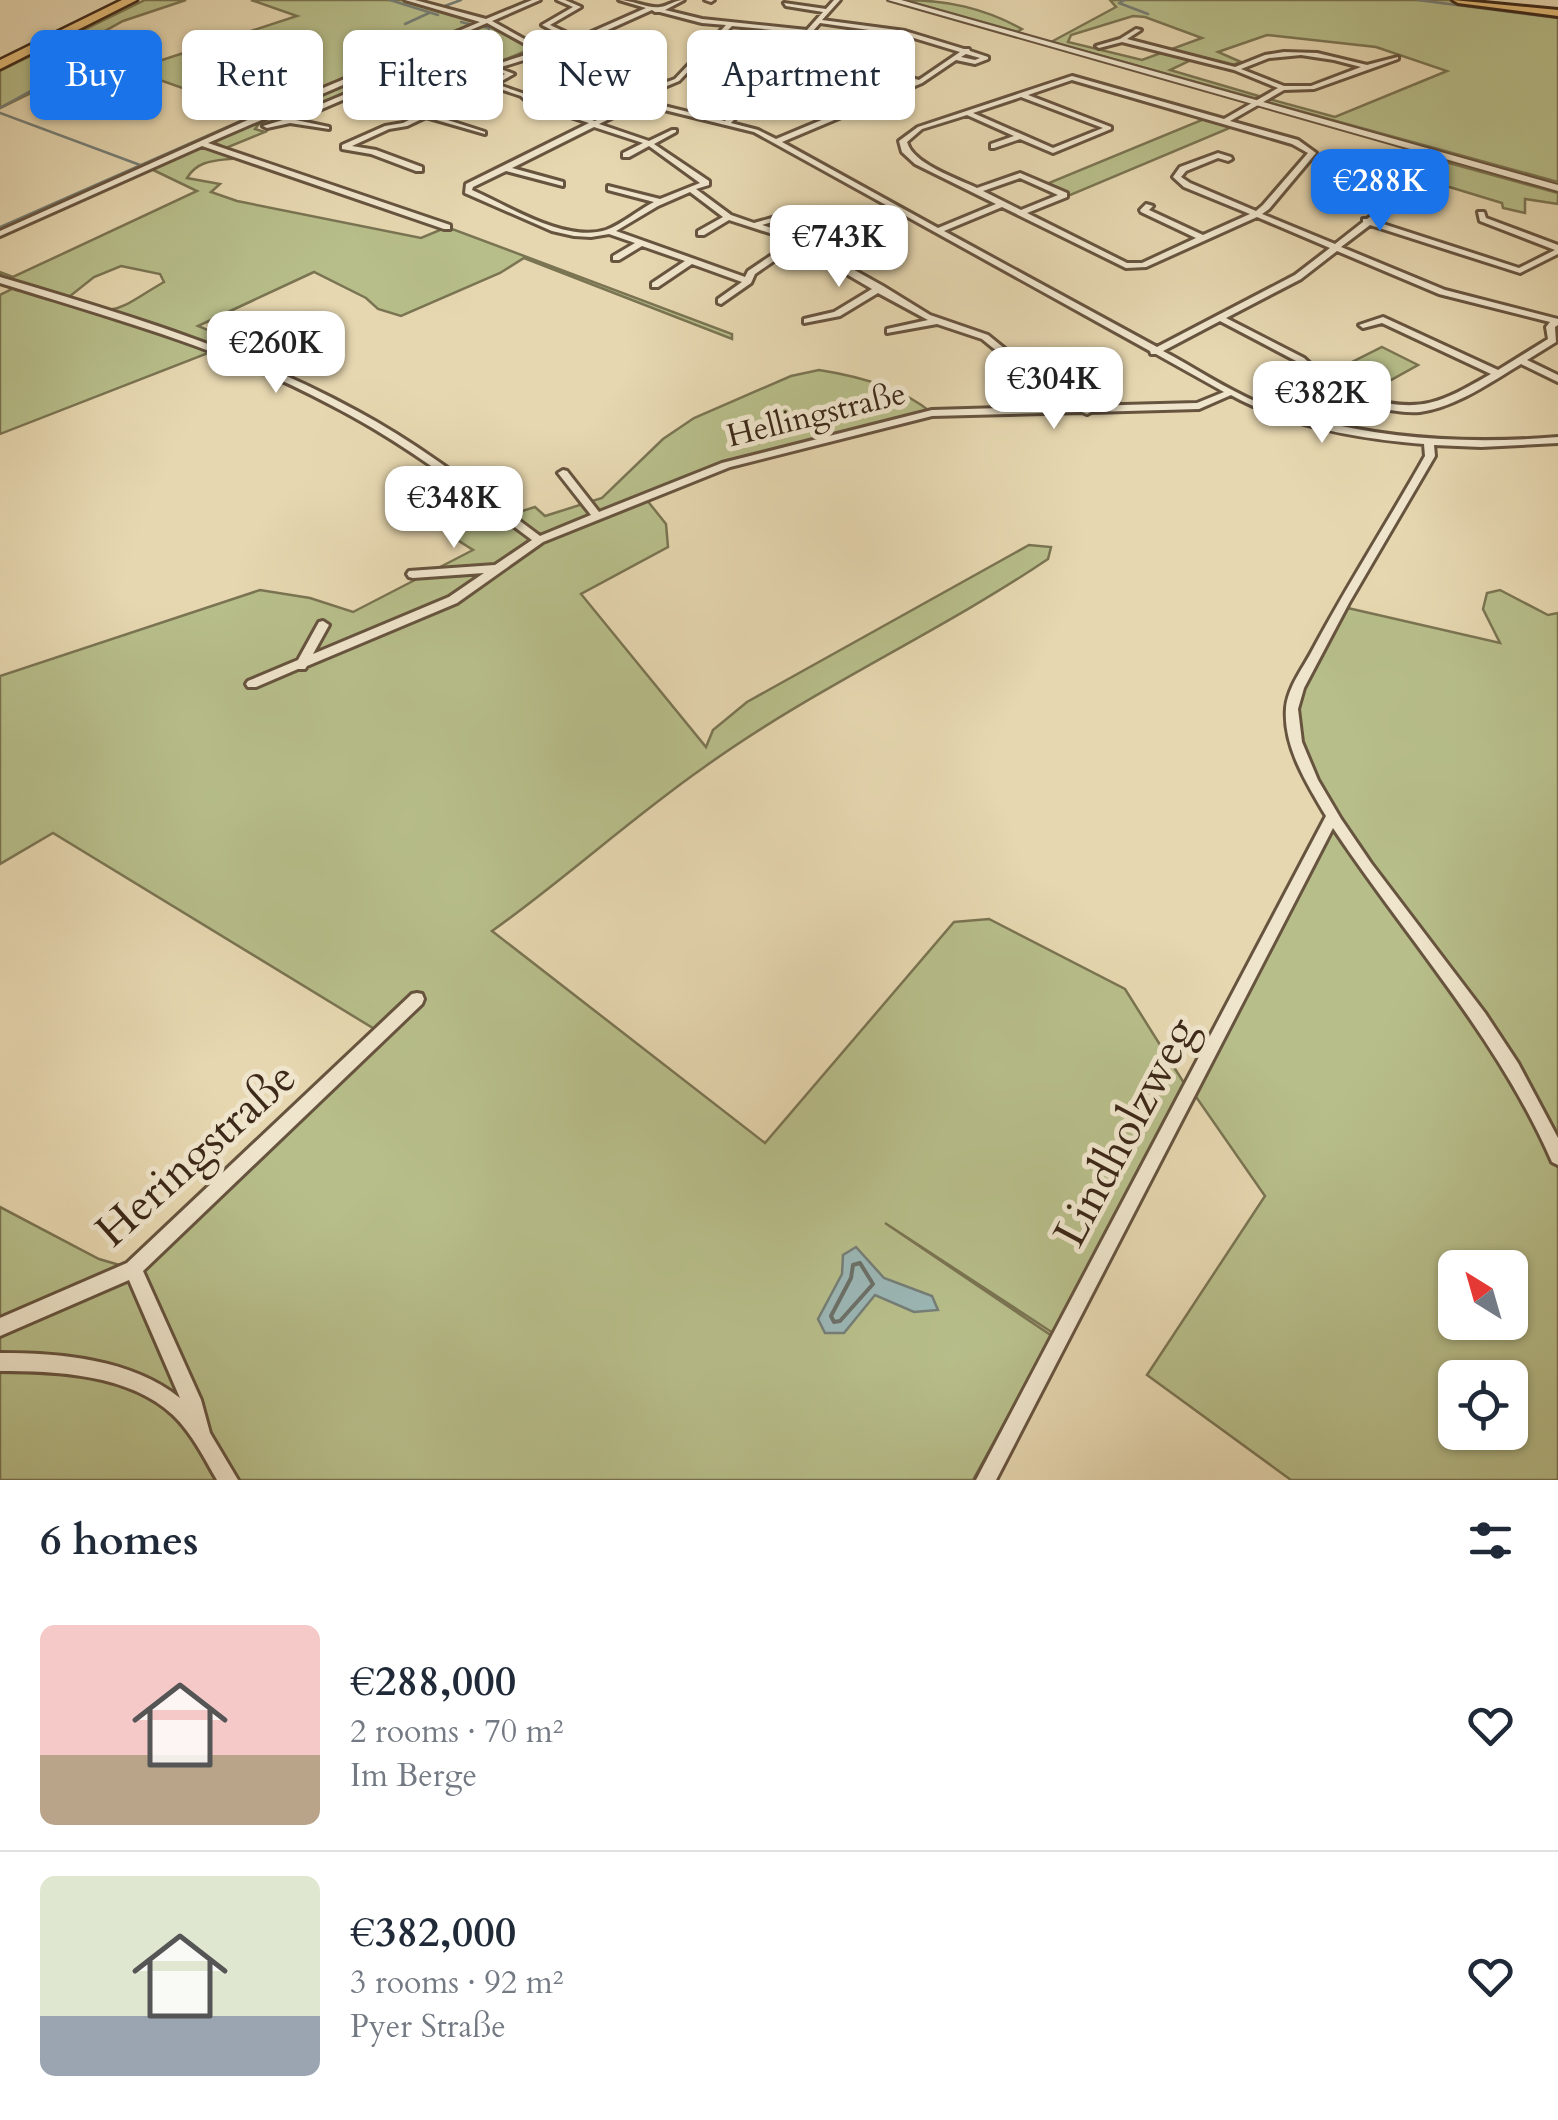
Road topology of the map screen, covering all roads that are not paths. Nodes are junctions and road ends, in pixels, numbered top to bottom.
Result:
1 (114, 0) edge
2 (131, 0) edge
3 (408, 0) edge
4 (537, 0) edge
5 (560, 0) edge
6 (622, 0) edge
7 (681, 0) edge
8 (837, 0) edge
9 (892, 0) edge
10 (1458, 0) edge
11 (1489, 0) edge
12 (786, 4) dead end
13 (654, 10) junction
14 (827, 11) junction
15 (1558, 11) edge
16 (817, 21) junction
17 (486, 22) junction
18 (730, 25) junction
19 (559, 30) edge
20 (605, 30) edge
21 (786, 30) edge
22 (810, 30) edge
23 (1138, 30) dead end
24 (1122, 40) junction
25 (523, 42) edge
26 (1099, 46) dead end
27 (967, 50) junction
28 (0, 57) edge
29 (955, 58) junction
30 (1396, 58) dead end
31 (0, 65) edge
32 (1367, 67) junction
33 (1236, 69) junction
34 (915, 81) edge
35 (920, 82) junction
36 (667, 83) edge
37 (1283, 88) junction
38 (1020, 94) junction
39 (343, 98) edge
40 (1255, 103) junction
41 (667, 108) edge
42 (966, 112) junction
43 (416, 120) edge
44 (442, 120) edge
45 (582, 120) edge
46 (602, 120) edge
47 (288, 121) junction
48 (728, 122) joint
49 (1224, 122) junction
50 (594, 124) junction
51 (267, 126) dead end
52 (327, 128) dead end
53 (674, 131) dead end
54 (482, 133) dead end
55 (1019, 137) junction
56 (776, 142) junction
57 (201, 143) junction
58 (649, 143) junction
59 (994, 146) dead end
60 (626, 155) dead end
61 (1228, 159) dead end
62 (505, 168) junction
63 (419, 169) dead end
64 (560, 184) dead end
65 (611, 188) dead end
66 (1558, 188) edge
67 (692, 189) junction
68 (977, 191) junction
69 (1405, 194) dead end
70 (660, 202) junction
71 (1004, 204) junction
72 (1150, 206) dead end
73 (1020, 213) junction
74 (1480, 214) dead end
75 (1254, 215) junction
76 (783, 216) dead end
77 (728, 217) junction
78 (1366, 221) junction
79 (754, 225) junction
80 (447, 226) dead end
81 (937, 230) junction
82 (609, 232) junction
83 (0, 234) edge
84 (701, 234) dead end
85 (1202, 238) junction
86 (797, 242) junction
87 (641, 243) junction
88 (1333, 246) junction
89 (1558, 250) edge
90 (616, 258) dead end
91 (692, 260) junction
92 (0, 280) edge
93 (748, 281) junction
94 (655, 286) dead end
95 (880, 288) junction
96 (721, 301) dead end
97 (1220, 318) junction
98 (940, 320) junction
99 (807, 321) dead end
100 (1557, 322) edge
101 (1363, 325) dead end
102 (890, 332) dead end
103 (1154, 352) junction
104 (1520, 360) junction
105 (1495, 372) junction
106 (1558, 379) edge
107 (1229, 393) junction
108 (1087, 411) junction
109 (1558, 440) edge
110 (1429, 442) junction
111 (563, 473) dead end
112 (597, 516) junction
113 (539, 540) junction
114 (498, 568) junction
115 (412, 574) dead end
116 (323, 625) dead end
117 (301, 666) junction
118 (252, 684) dead end
119 (1331, 818) junction
120 (417, 999) dead end
121 (1558, 1157) edge
122 (133, 1269) junction
123 (0, 1327) edge
124 (0, 1362) edge
125 (203, 1441) junction
126 (228, 1480) edge
127 (986, 1480) edge

1 - 28 highway
2 - 31 highway
3 - 17 street
4 - 17 street
5 - 19 street
6 - 13 street
7 - 13 street
8 - 14 street
9 - 40 street
10 - 15 highway
11 - 15 highway
12 - 14 street
13 - 18 street
13 - 20 street
14 - 16 street
16 - 22 street
16 - 27 street
17 - 25 street
17 - 57 street
18 - 21 street
18 - 36 street
23 - 24 street
24 - 26 street
24 - 33 street
27 - 29 street
27 - 29 street
29 - 35 street
30 - 32 street
32 - 33 street
32 - 37 street
33 - 37 street
34 - 35 street
35 - 56 street
37 - 40 street
38 - 42 street
38 - 49 street
38 - 55 street
39 - 47 street
40 - 49 street
40 - 66 street
41 - 48 street
42 - 55 street
42 - 68 street
43 - 63 street
44 - 54 street
45 - 50 street
46 - 50 street
47 - 51 street
47 - 52 street
48 - 56 street
49 - 75 street
50 - 58 street
50 - 62 street
53 - 58 street
55 - 59 street
56 - 81 street
57 - 80 street
57 - 83 street
58 - 60 street
58 - 67 street
61 - 75 street
62 - 64 street
62 - 82 street
65 - 70 street
67 - 70 street
67 - 77 street
68 - 71 street
68 - 73 street
69 - 78 street
70 - 82 street
71 - 73 street
71 - 81 street
72 - 85 street
73 - 85 street
74 - 89 street
75 - 85 street
75 - 88 street
76 - 79 street
77 - 79 street
77 - 84 street
78 - 88 street
78 - 89 street
79 - 86 street
81 - 103 street
82 - 87 street
86 - 93 street
86 - 95 street
87 - 90 street
87 - 91 street
88 - 97 street
88 - 100 street
91 - 93 street
91 - 94 street
92 - 113 street
93 - 96 street
95 - 98 street
95 - 99 street
97 - 103 street
97 - 105 street
98 - 102 street
98 - 108 street
100 - 104 street
101 - 105 street
103 - 107 street
104 - 105 street
104 - 106 street
107 - 108 street, Hellingstraße
107 - 110 street
108 - 112 street, Hellingstraße
109 - 110 street
110 - 119 street
111 - 112 street
112 - 113 street, Hellingstraße
113 - 114 street, Hellingstraße
114 - 115 street
114 - 117 street, Hellingstraße
116 - 117 street
117 - 118 street, Hellingstraße
119 - 121 street
119 - 127 street, Lindholzweg
120 - 122 street, Heringstraße
122 - 123 street, Heringstraße
122 - 125 street
124 - 125 street
125 - 126 street

